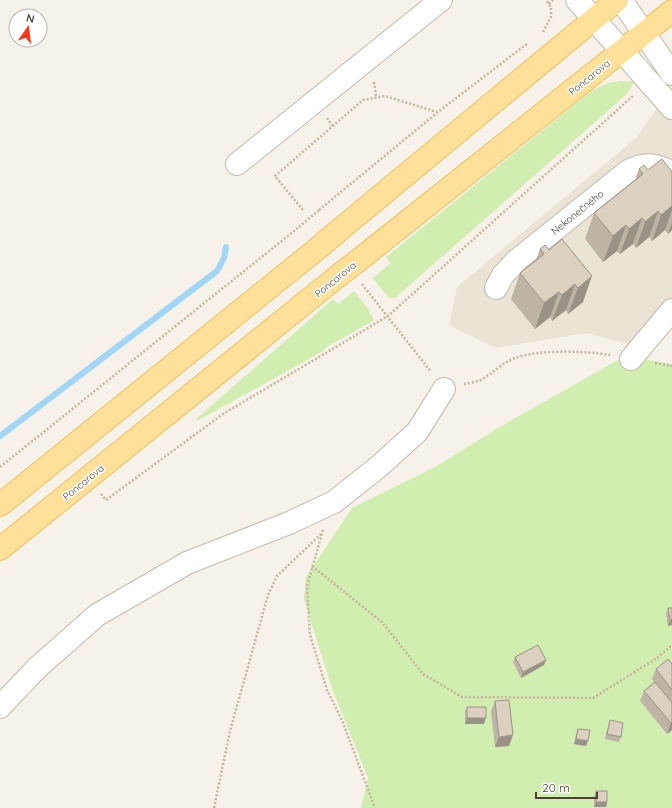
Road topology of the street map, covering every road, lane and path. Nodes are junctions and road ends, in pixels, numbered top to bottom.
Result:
1 (441, 0) edge
2 (546, 0) edge
3 (553, 0) edge
4 (577, 0) edge
5 (617, 0) edge
6 (621, 0) edge
7 (549, 4) junction
8 (672, 11) edge
9 (594, 20) junction
10 (644, 33) junction
11 (537, 37) dead end
12 (531, 41) dead end
13 (621, 51) junction
14 (672, 74) edge
15 (638, 91) dead end
16 (672, 108) edge
17 (438, 112) junction
18 (237, 164) dead end
19 (672, 173) edge
20 (303, 210) dead end
21 (362, 284) dead end
22 (496, 288) dead end
23 (672, 310) edge
24 (388, 316) junction
25 (631, 359) junction
26 (672, 366) edge
27 (444, 389) junction
28 (0, 467) edge
29 (87, 478) junction
30 (334, 502) junction
31 (0, 505) edge
32 (322, 533) junction
33 (0, 549) edge
34 (312, 566) junction
35 (672, 645) edge
36 (0, 707) edge
37 (214, 808) edge
38 (375, 808) edge

1 - 18 street
2 - 7 path
3 - 7 path
4 - 9 street
5 - 9 main road
6 - 10 street
7 - 11 path
8 - 10 main road, Poncarova
9 - 13 street
9 - 31 main road, bridge
10 - 13 main road, Poncarova
10 - 14 street
12 - 17 path
13 - 16 street
13 - 29 main road, Poncarova, bridge
15 - 24 path
17 - 20 path
17 - 28 path, bridge
19 - 22 street, Nekonečného
21 - 24 path
23 - 25 street
24 - 27 path
24 - 29 path
25 - 26 path
25 - 27 path
27 - 30 street
29 - 33 main road, Poncarova
30 - 32 path
30 - 36 street
32 - 34 path
32 - 37 path
34 - 35 path
34 - 38 path

